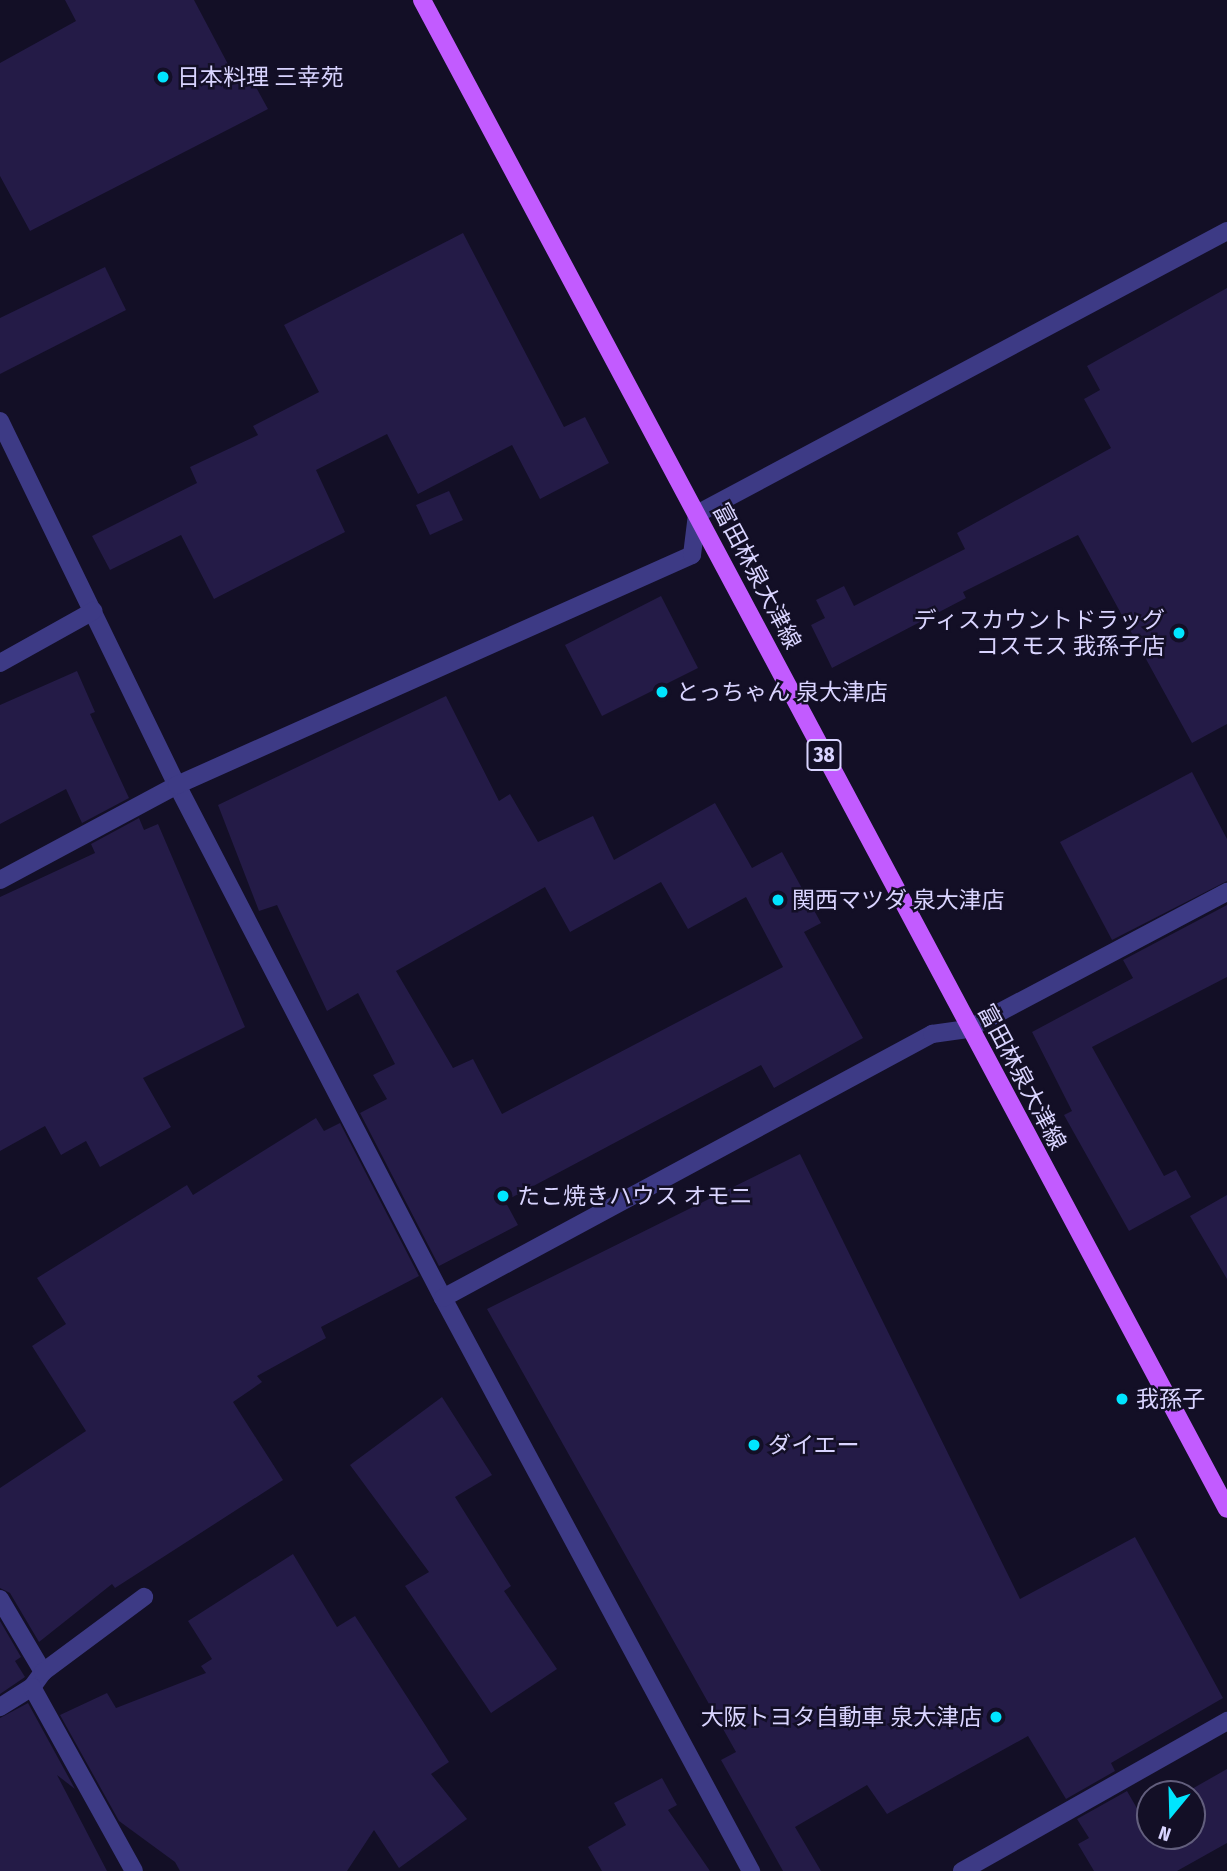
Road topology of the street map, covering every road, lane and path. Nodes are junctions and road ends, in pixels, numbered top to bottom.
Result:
1 (422, 0) edge
2 (1227, 231) edge
3 (0, 421) edge
4 (697, 514) junction
5 (93, 611) junction
6 (0, 663) edge
7 (177, 785) junction
8 (0, 880) edge
9 (1227, 892) edge
10 (968, 1029) junction
11 (443, 1298) junction
12 (1227, 1509) edge
13 (144, 1597) dead end
14 (0, 1599) edge
15 (44, 1672) junction
16 (32, 1687) junction
17 (0, 1707) edge
18 (1227, 1721) edge
19 (134, 1871) edge
20 (751, 1871) edge
21 (962, 1871) edge

1 - 4 main road, 富田林泉大津線 / 38
2 - 4 street
3 - 5 street
4 - 7 street
4 - 10 main road, 富田林泉大津線 / 38
5 - 6 street
5 - 7 street
7 - 8 street
7 - 11 street
9 - 10 street
10 - 11 street
10 - 12 main road, 富田林泉大津線 / 38
11 - 20 street
13 - 15 street
14 - 15 street
15 - 16 street
16 - 17 street
16 - 19 street
18 - 21 street

